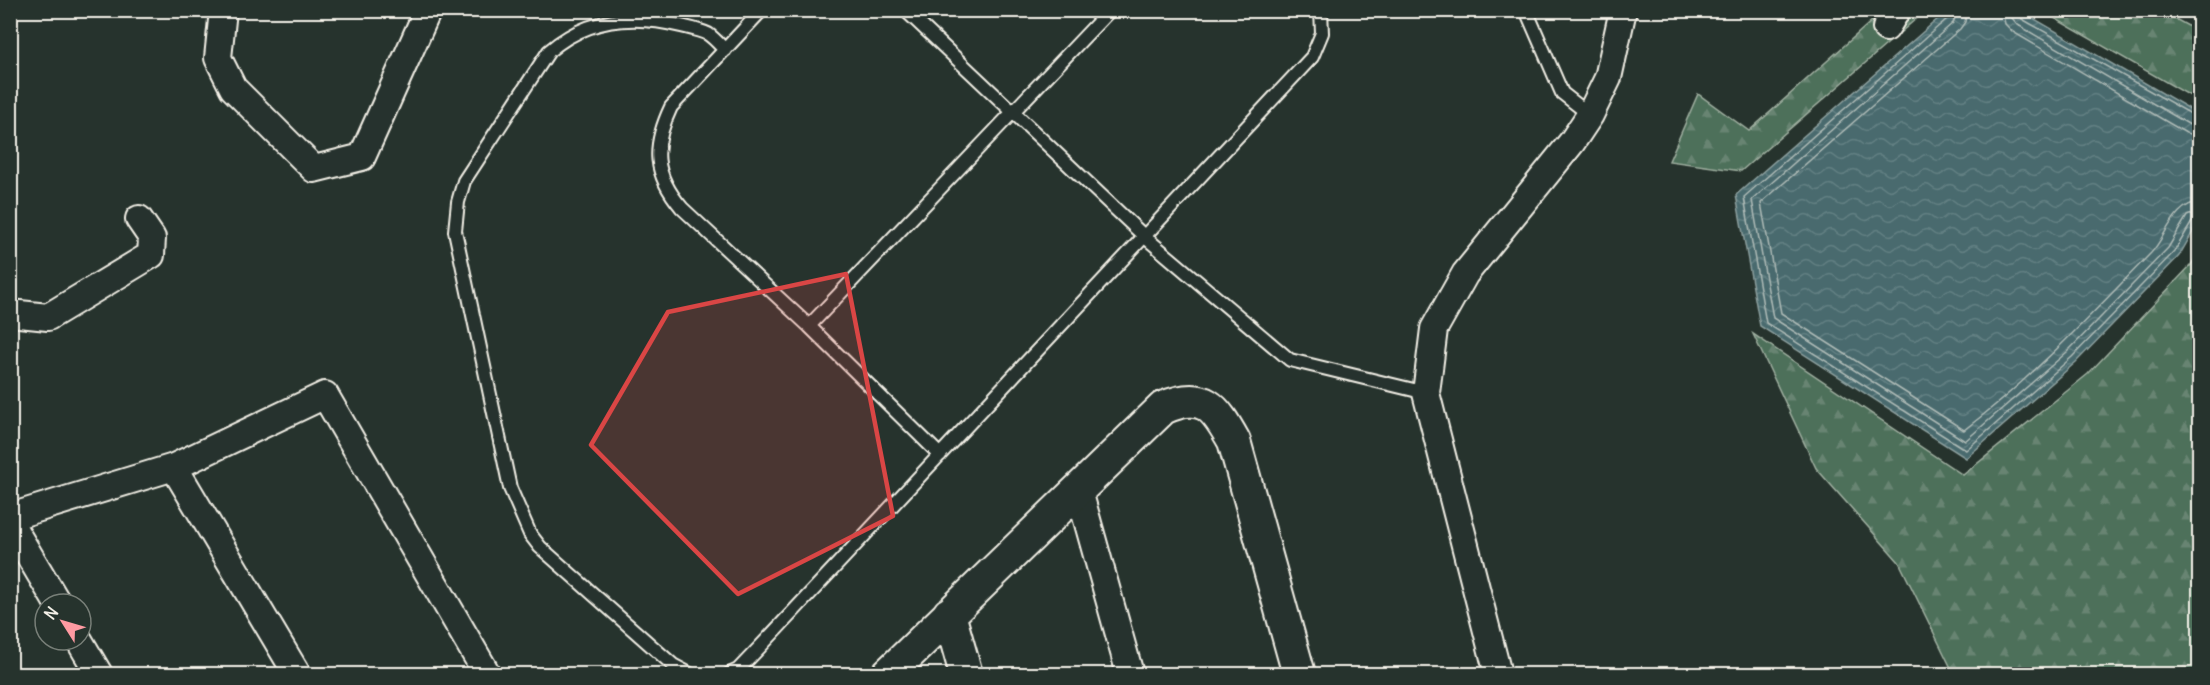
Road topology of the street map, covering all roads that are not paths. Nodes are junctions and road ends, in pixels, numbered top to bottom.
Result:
1 (223, 10) edge
2 (428, 10) edge
3 (762, 10) edge
4 (905, 10) edge
5 (1110, 10) edge
6 (1322, 10) edge
7 (1526, 10) edge
8 (1623, 10) edge
9 (725, 50) junction
10 (1013, 113) junction
11 (1590, 115) junction
12 (139, 219) dead end
13 (1145, 237) junction
14 (10, 313) edge
15 (809, 327) junction
16 (1426, 393) junction
17 (940, 455) junction
18 (174, 467) junction
19 (1079, 491) junction
20 (10, 517) edge
21 (10, 523) edge
22 (51, 592) edge
23 (949, 614) junction
24 (86, 652) edge
25 (99, 675) edge
26 (297, 675) edge
27 (487, 675) edge
28 (690, 675) edge
29 (729, 675) edge
30 (888, 675) edge
31 (966, 675) edge
32 (1131, 675) edge
33 (1299, 675) edge
34 (1498, 675) edge

1 - 2 street
3 - 9 lane
4 - 10 lane
5 - 10 lane
6 - 13 lane
7 - 11 lane
8 - 11 street
9 - 15 lane
9 - 28 lane
10 - 13 lane
10 - 15 lane
11 - 16 street
12 - 14 street
13 - 16 lane
13 - 17 lane
15 - 17 lane
16 - 34 street
17 - 29 lane
18 - 20 street
18 - 26 street
18 - 27 street
19 - 23 street
19 - 32 street
19 - 33 street
21 - 22 street
23 - 30 street
23 - 31 street
24 - 25 street

